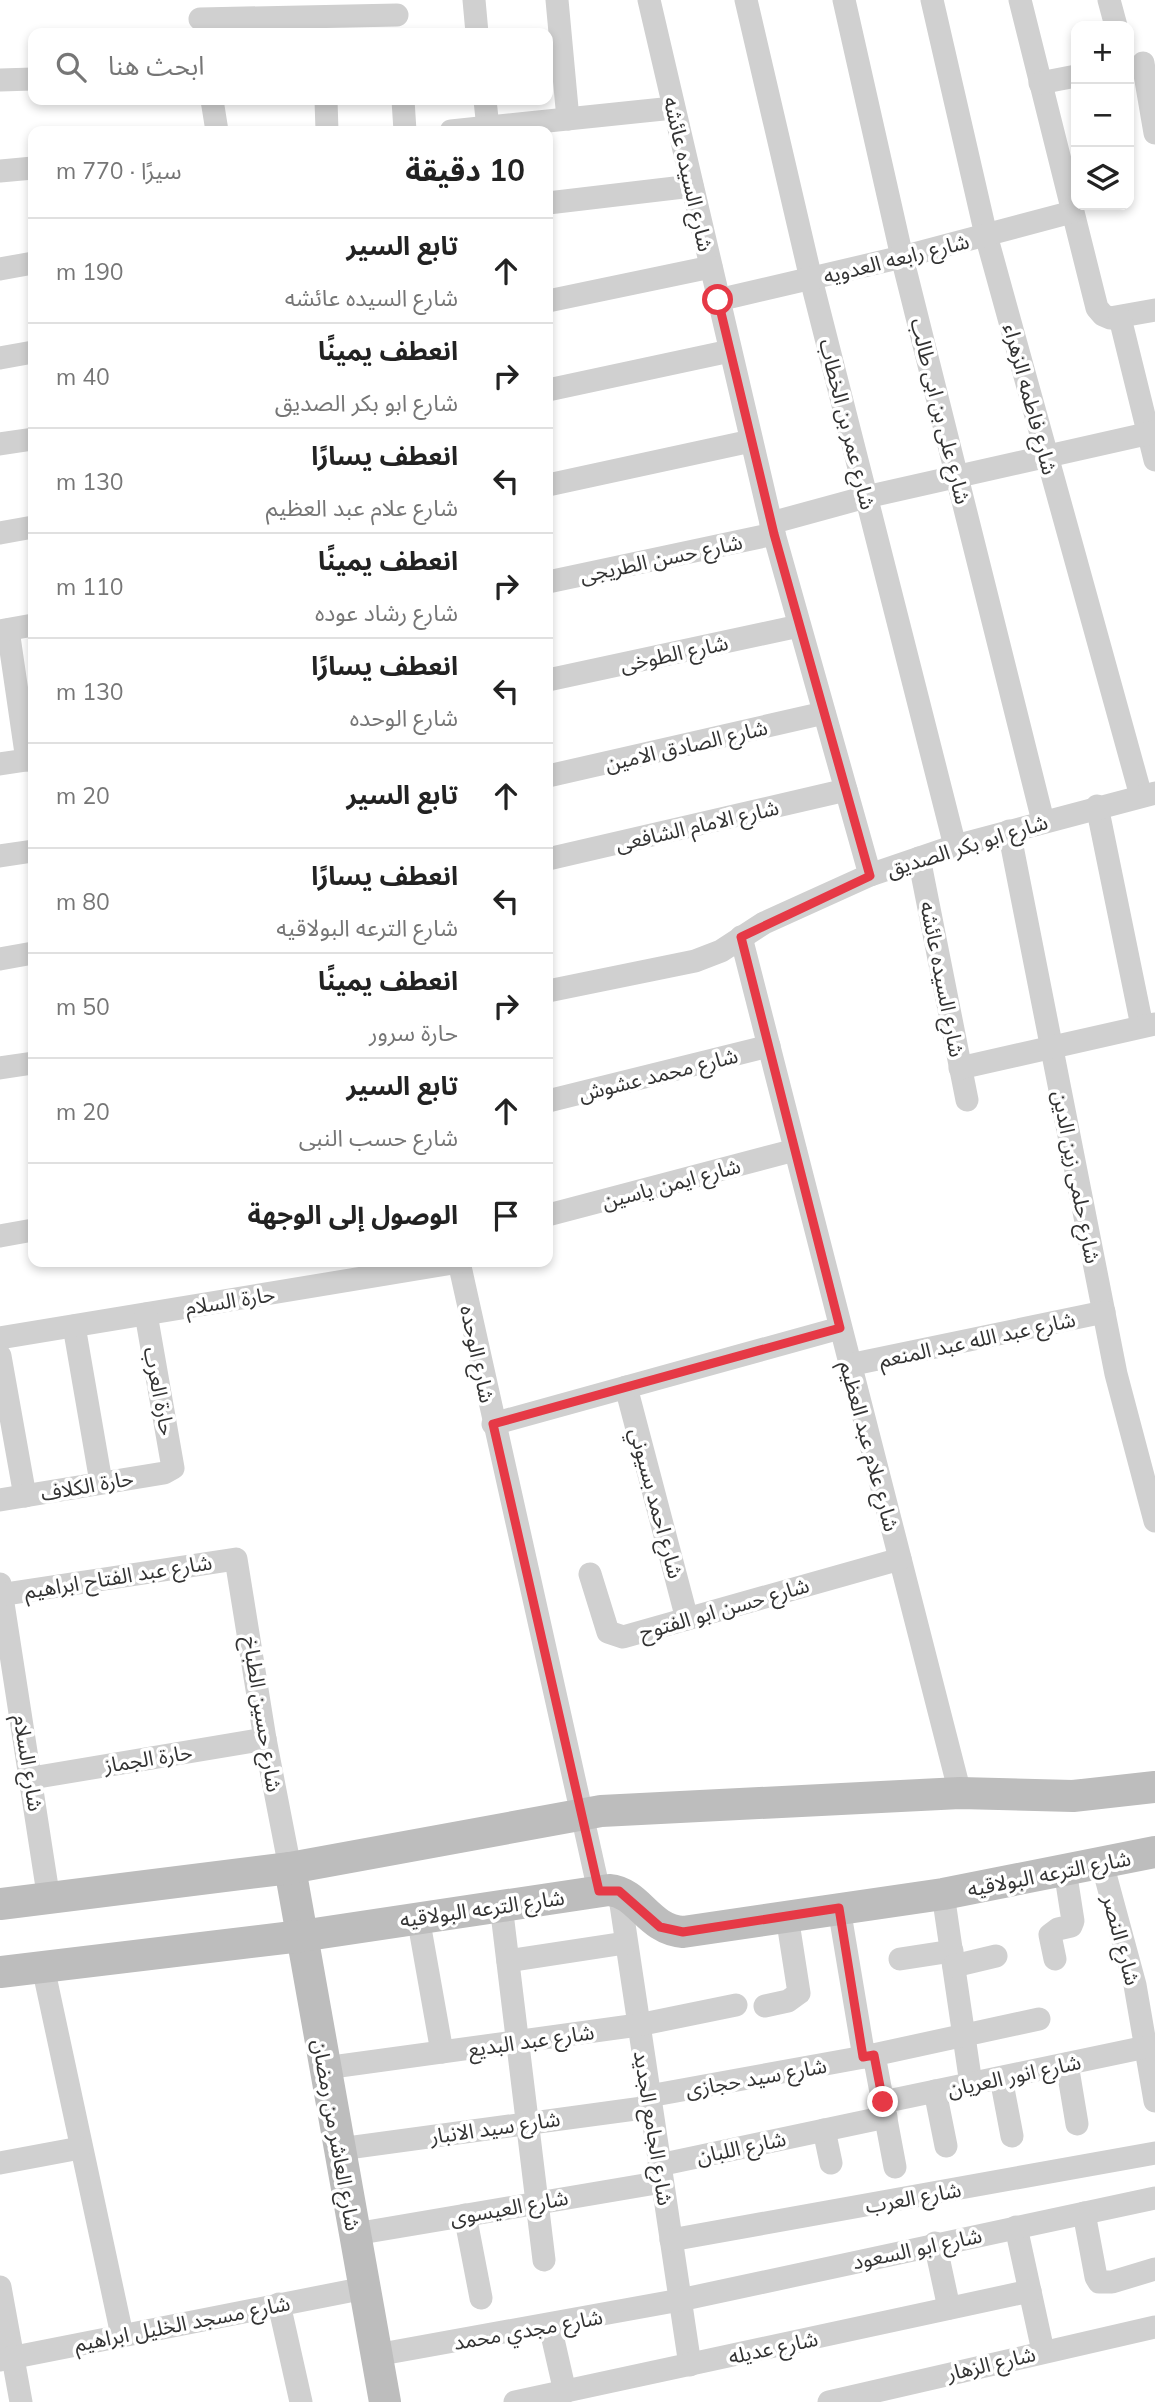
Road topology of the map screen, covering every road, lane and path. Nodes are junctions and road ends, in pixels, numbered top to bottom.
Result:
1 (474, 0) edge
2 (557, 0) edge
3 (649, 0) edge
4 (746, 0) edge
5 (844, 0) edge
6 (932, 0) edge
7 (1020, 0) edge
8 (1109, 0) edge
9 (269, 9) edge
10 (397, 16) edge
11 (200, 18) edge
12 (1114, 21) edge
13 (323, 25) edge
14 (477, 28) edge
15 (1142, 63) edge
16 (1071, 77) edge
17 (28, 79) edge
18 (0, 80) edge
19 (1041, 83) junction
20 (213, 105) edge
21 (326, 105) edge
22 (403, 105) edge
23 (486, 105) edge
24 (673, 108) junction
25 (568, 119) junction
26 (216, 126) edge
27 (327, 126) edge
28 (405, 126) edge
29 (488, 126) edge
30 (506, 126) edge
31 (1155, 133) edge
32 (28, 168) edge
33 (0, 171) edge
34 (692, 186) junction
35 (553, 202) edge
36 (1072, 212) junction
37 (986, 235) junction
38 (902, 257) junction
39 (28, 263) edge
40 (711, 267) junction
41 (0, 269) edge
42 (811, 279) junction
43 (553, 300) edge
44 (718, 300) junction
45 (1155, 310) edge
46 (1119, 318) junction
47 (730, 351) junction
48 (28, 353) edge
49 (0, 358) edge
50 (553, 389) edge
51 (1152, 432) edge
52 (28, 440) edge
53 (751, 441) junction
54 (0, 444) edge
55 (1047, 456) junction
56 (1155, 460) edge
57 (957, 477) junction
58 (553, 484) edge
59 (866, 497) junction
60 (28, 528) edge
61 (772, 528) junction
62 (0, 533) edge
63 (553, 581) edge
64 (28, 626) edge
65 (799, 626) junction
66 (4, 630) edge
67 (553, 679) edge
68 (824, 713) junction
69 (28, 749) edge
70 (28, 759) edge
71 (0, 764) edge
72 (553, 775) edge
73 (846, 790) junction
74 (1148, 795) edge
75 (1097, 806) junction
76 (1043, 821) junction
77 (1009, 831) junction
78 (954, 846) junction
79 (28, 851) edge
80 (0, 856) edge
81 (553, 858) edge
82 (919, 858) junction
83 (870, 876) junction
84 (741, 937) junction
85 (28, 954) edge
86 (0, 958) edge
87 (553, 990) edge
88 (1149, 1025) edge
89 (769, 1046) junction
90 (1051, 1047) junction
91 (28, 1064) edge
92 (0, 1068) edge
93 (960, 1068) junction
94 (553, 1100) edge
95 (967, 1100) dead end
96 (795, 1150) junction
97 (553, 1214) edge
98 (28, 1231) edge
99 (0, 1236) edge
100 (429, 1267) edge
101 (460, 1267) edge
102 (1104, 1312) junction
103 (146, 1314) junction
104 (74, 1326) junction
105 (840, 1328) junction
106 (0, 1338) edge
107 (0, 1356) edge
108 (849, 1365) junction
109 (626, 1387) junction
110 (493, 1424) junction
111 (173, 1468) joint
112 (100, 1482) junction
113 (25, 1496) junction
114 (0, 1500) edge
115 (1155, 1521) edge
116 (236, 1559) joint
117 (900, 1559) junction
118 (590, 1574) dead end
119 (1, 1591) edge
120 (687, 1619) junction
121 (265, 1739) junction
122 (32, 1777) junction
123 (1155, 1787) edge
124 (960, 1793) junction
125 (584, 1814) junction
126 (1155, 1852) edge
127 (1102, 1863) junction
128 (290, 1868) junction
129 (1065, 1870) junction
130 (609, 1891) junction
131 (943, 1894) junction
132 (49, 1900) junction
133 (0, 1904) edge
134 (501, 1905) junction
135 (839, 1908) junction
136 (787, 1916) junction
137 (418, 1917) junction
138 (301, 1936) junction
139 (625, 1943) junction
140 (996, 1956) dead end
141 (953, 1958) junction
142 (900, 1959) dead end
143 (1055, 1959) dead end
144 (508, 1961) junction
145 (43, 1967) junction
146 (0, 1972) edge
147 (1145, 1983) edge
148 (736, 2005) dead end
149 (765, 2006) dead end
150 (1039, 2019) dead end
151 (638, 2025) junction
152 (963, 2035) junction
153 (517, 2041) junction
154 (1146, 2048) junction
155 (442, 2052) junction
156 (869, 2056) junction
157 (1068, 2064) junction
158 (325, 2068) junction
159 (1001, 2078) junction
160 (971, 2084) junction
161 (935, 2091) junction
162 (1155, 2096) edge
163 (650, 2101) junction
164 (884, 2109) junction
165 (527, 2122) junction
166 (1077, 2124) dead end
167 (824, 2130) junction
168 (1012, 2137) dead end
169 (946, 2146) dead end
170 (80, 2148) junction
171 (340, 2149) junction
172 (1155, 2153) edge
173 (0, 2163) edge
174 (831, 2163) dead end
175 (895, 2167) dead end
176 (661, 2173) junction
177 (1155, 2197) edge
178 (537, 2203) junction
179 (1084, 2213) junction
180 (465, 2214) junction
181 (1016, 2227) junction
182 (355, 2234) junction
183 (671, 2240) junction
184 (935, 2243) junction
185 (544, 2260) dead end
186 (1155, 2269) edge
187 (0, 2287) edge
188 (365, 2288) junction
189 (1030, 2291) junction
190 (481, 2298) dead end
191 (680, 2300) junction
192 (279, 2304) junction
193 (949, 2308) junction
194 (550, 2326) junction
195 (1155, 2328) edge
196 (122, 2335) junction
197 (1043, 2351) junction
198 (376, 2355) junction
199 (6, 2358) edge
200 (690, 2365) junction
201 (565, 2392) junction
202 (20, 2402) edge
203 (301, 2402) edge
204 (385, 2402) edge
205 (515, 2402) edge
206 (829, 2402) edge

1 - 14 street
2 - 25 street
3 - 24 street, شارع السيده عائشه
4 - 42 street, شارع عمر بن الخطاب
5 - 38 street, شارع على بن ابى طالب
6 - 37 street, شارع فاطمه الزهراء
7 - 19 street
8 - 12 street
9 - 11 street
9 - 13 street
10 - 13 street
15 - 31 street
16 - 19 street
17 - 18 street
19 - 36 street
20 - 26 street
21 - 27 street
22 - 28 street
23 - 29 street
24 - 25 street
24 - 34 street, شارع السيده عائشه
25 - 30 street
32 - 33 street
34 - 35 street
34 - 40 street, شارع السيده عائشه
36 - 37 street, شارع رابعه العدويه
36 - 46 street
37 - 38 street, شارع رابعه العدويه
37 - 55 street, شارع فاطمه الزهراء
38 - 42 street, شارع رابعه العدويه
38 - 57 street, شارع على بن ابى طالب
39 - 41 street
40 - 43 street
40 - 44 street, شارع السيده عائشه
42 - 44 street, شارع رابعه العدويه
42 - 59 street, شارع عمر بن الخطاب
44 - 47 street, شارع السيده عائشه
45 - 46 street
46 - 51 street
47 - 50 street
47 - 53 street, شارع السيده عائشه
48 - 49 street
51 - 55 street, شارع حسن الطريجى
51 - 56 street
52 - 54 street
53 - 58 street
53 - 61 street, شارع السيده عائشه
55 - 57 street, شارع حسن الطريجى
55 - 74 street, شارع فاطمه الزهراء
57 - 59 street, شارع حسن الطريجى
57 - 76 street, شارع على بن ابى طالب
59 - 61 street, شارع حسن الطريجى
59 - 78 street, شارع عمر بن الخطاب
60 - 62 street
61 - 63 street, شارع حسن الطريجى
61 - 65 street, شارع السيده عائشه
64 - 66 street
65 - 67 street, شارع الطوخى
65 - 68 street, شارع السيده عائشه
66 - 69 street
68 - 72 street, شارع الصادق الامين
68 - 73 street, شارع السيده عائشه
70 - 71 street
73 - 81 street, شارع الامام الشافعى
73 - 83 street, شارع السيده عائشه
74 - 75 street, شارع ابو بكر الصديق
75 - 76 street, شارع ابو بكر الصديق
75 - 88 street
76 - 77 street, شارع ابو بكر الصديق
77 - 78 street, شارع ابو بكر الصديق
77 - 90 street, شارع حلمى زين الدين
78 - 82 street, شارع ابو بكر الصديق
79 - 80 street
82 - 83 street, شارع ابو بكر الصديق
82 - 93 street, شارع السيده عائشه
83 - 84 street, شارع ابو بكر الصديق
84 - 87 street, شارع ابو بكر الصديق
84 - 89 street, شارع علام عبد العظيم
85 - 86 street
88 - 90 street
89 - 94 street, شارع محمد عشوش
89 - 96 street, شارع علام عبد العظيم
90 - 93 street
90 - 102 street, شارع حلمى زين الدين
91 - 92 street
93 - 95 street, شارع السيده عائشه
96 - 97 street, شارع ايمن ياسين
96 - 105 street, شارع علام عبد العظيم
98 - 99 street
100 - 103 street, حارة السلام
101 - 110 street, شارع الوحده
102 - 108 street, شارع عبد الله عبد المنعم
102 - 115 street, شارع حلمى زين الدين
103 - 104 street, حارة السلام
103 - 111 street, حارة العرب
104 - 106 street, حارة السلام
104 - 112 street
105 - 108 street, شارع علام عبد العظيم
105 - 109 street
107 - 113 street
108 - 117 street, شارع علام عبد العظيم
109 - 110 street
109 - 120 street, شارع احمد بسيوني
110 - 125 street, شارع الوحده
111 - 112 street, حارة الكلاف
112 - 113 street, حارة الكلاف
113 - 114 street, حارة الكلاف
116 - 119 street, شارع عبد الفتاح ابراهيم
116 - 121 street, شارع حسين الطباخ
117 - 120 street, شارع حسن ابو الفتوح
117 - 124 street, شارع علام عبد العظيم
118 - 120 street, شارع حسن ابو الفتوح
119 - 122 street, شارع السلام
121 - 122 street, حارة الجماز
121 - 128 street, شارع حسين الطباخ
122 - 132 street, شارع السلام
123 - 124 street
124 - 125 street
125 - 128 street
125 - 130 street, شارع الوحده
126 - 127 street, شارع الترعه البولاقيه
127 - 129 street, شارع الترعه البولاقيه
127 - 147 street, شارع النصر
128 - 132 street
128 - 138 street, شارع العاشر من رمضان
129 - 131 street, شارع الترعه البولاقيه
129 - 143 street
130 - 134 street, شارع الترعه البولاقيه
130 - 136 street, شارع الترعه البولاقيه
130 - 139 street, شارع الجامع الجديد
131 - 135 street, شارع الترعه البولاقيه
131 - 141 street
132 - 133 street
134 - 137 street, شارع الترعه البولاقيه
134 - 144 street
135 - 136 street, شارع الترعه البولاقيه
135 - 156 street
136 - 149 street
137 - 138 street, شارع الترعه البولاقيه
137 - 155 street
138 - 145 street, شارع الترعه البولاقيه
138 - 158 street, شارع العاشر من رمضان
139 - 144 street
139 - 151 street, شارع الجامع الجديد
140 - 141 street
141 - 142 street
141 - 152 street
144 - 153 street
145 - 146 street, شارع الترعه البولاقيه
145 - 170 street
147 - 154 street, شارع النصر
148 - 151 street, شارع عبد البديع
150 - 152 street, شارع سيد حجازى
151 - 153 street, شارع عبد البديع
151 - 163 street, شارع الجامع الجديد
152 - 156 street, شارع سيد حجازى
152 - 160 street
153 - 155 street, شارع عبد البديع
153 - 165 street
154 - 157 street, شارع انور العريان
154 - 162 street, شارع النصر
155 - 158 street, شارع عبد البديع
156 - 163 street, شارع سيد حجازى
156 - 164 street
157 - 159 street, شارع انور العريان
157 - 166 street
158 - 171 street, شارع العاشر من رمضان
159 - 160 street, شارع انور العريان
159 - 168 street
160 - 161 street, شارع انور العريان
161 - 164 street, شارع انور العريان
161 - 169 street
163 - 165 street, شارع سيد الانبار
163 - 176 street, شارع الجامع الجديد
164 - 167 street, شارع اللبان
164 - 175 street
165 - 171 street, شارع سيد الانبار
165 - 178 street
167 - 174 street
167 - 176 street, شارع اللبان
170 - 173 street
170 - 196 street
171 - 182 street, شارع العاشر من رمضان
172 - 183 street, شارع العرب
176 - 178 street, شارع العيسوى
176 - 183 street, شارع الجامع الجديد
177 - 179 street, شارع ابو السعود
178 - 180 street, شارع العيسوى
178 - 185 street
179 - 181 street, شارع ابو السعود
179 - 186 street
180 - 182 street, شارع العيسوى
180 - 190 street
181 - 184 street, شارع ابو السعود
181 - 189 street
182 - 188 street, شارع العاشر من رمضان
183 - 191 street, شارع الجامع الجديد
184 - 191 street, شارع ابو السعود
184 - 193 street
187 - 199 street
188 - 192 street, شارع مسجد الخليل ابراهيم
188 - 198 street, شارع العاشر من رمضان
189 - 193 street, شارع عديله
189 - 197 street
191 - 194 street, شارع مجدي محمد
191 - 200 street, شارع الجامع الجديد
192 - 196 street, شارع مسجد الخليل ابراهيم
192 - 203 street
193 - 200 street, شارع عديله
194 - 198 street, شارع مجدي محمد
194 - 201 street
195 - 197 street, شارع الزهار
196 - 199 street, شارع مسجد الخليل ابراهيم
197 - 206 street, شارع الزهار
198 - 204 street, شارع العاشر من رمضان
199 - 202 street
200 - 201 street, شارع عديله
201 - 205 street, شارع عديله

